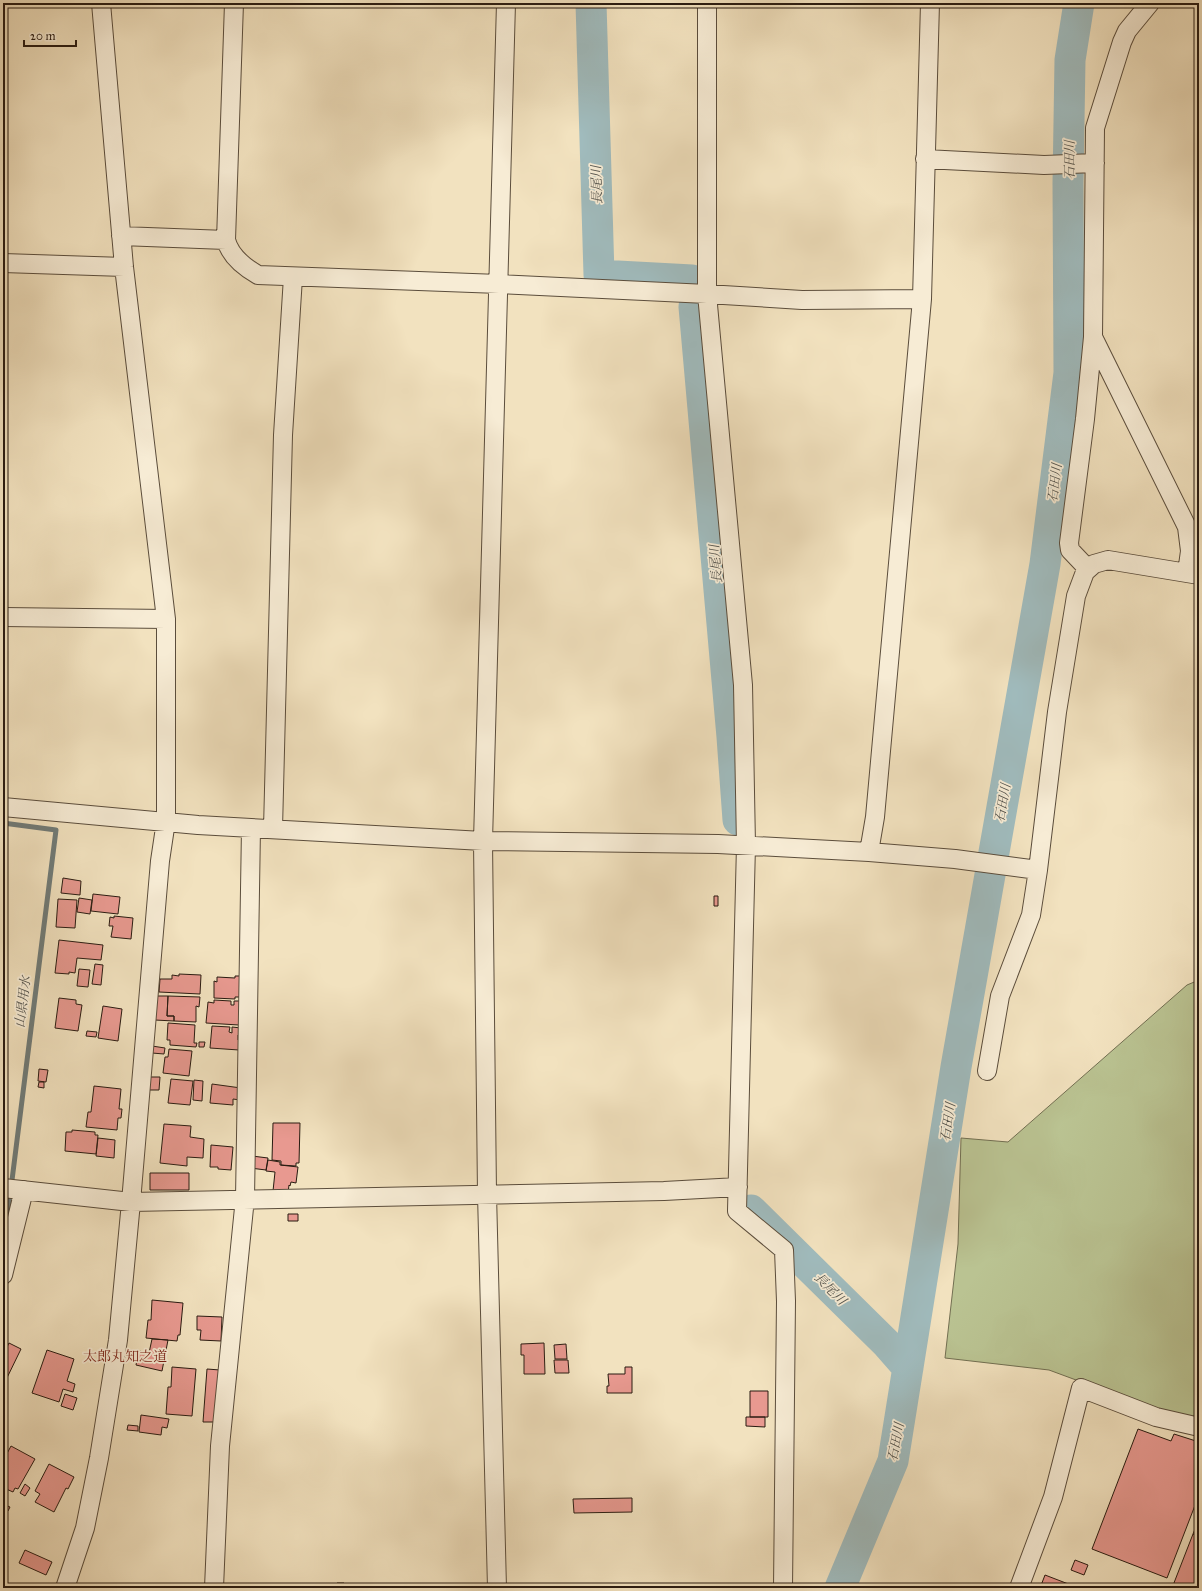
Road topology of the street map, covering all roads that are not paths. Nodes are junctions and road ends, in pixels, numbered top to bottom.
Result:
1 (101, 3) edge
2 (234, 3) edge
3 (506, 3) edge
4 (707, 3) edge
5 (930, 3) edge
6 (1150, 3) edge
7 (925, 158) junction
8 (1095, 162) junction
9 (121, 236) junction
10 (226, 240) junction
11 (3, 263) edge
12 (124, 267) junction
13 (293, 277) junction
14 (498, 284) junction
15 (707, 294) junction
16 (922, 300) junction
17 (1093, 337) junction
18 (1088, 570) junction
19 (1193, 574) edge
20 (3, 617) edge
21 (166, 619) junction
22 (3, 807) edge
23 (166, 821) junction
24 (251, 828) junction
25 (273, 829) junction
26 (483, 841) junction
27 (746, 845) junction
28 (868, 852) junction
29 (1030, 869) junction
30 (987, 1071) dead end
31 (738, 1187) junction
32 (12, 1189) edge
33 (487, 1194) junction
34 (245, 1198) junction
35 (131, 1202) junction
36 (3, 1275) edge
37 (1199, 1426) edge
38 (65, 1588) edge
39 (214, 1588) edge
40 (497, 1588) edge
41 (783, 1588) edge
42 (1019, 1588) edge

1 - 9 street
2 - 10 street
3 - 14 street
4 - 15 street
5 - 7 street
6 - 8 street
7 - 8 street
7 - 16 street
8 - 17 street
9 - 10 street
9 - 12 street
10 - 13 street
11 - 12 street
12 - 21 street
13 - 14 street
13 - 25 street
14 - 15 street
14 - 26 street
15 - 16 street
15 - 27 street
16 - 28 street
17 - 18 street
17 - 19 street
18 - 19 street
18 - 29 street
20 - 21 street
21 - 23 street
22 - 23 street
23 - 24 street
23 - 35 street
24 - 25 street
24 - 34 street
25 - 26 street
26 - 27 street
26 - 33 street
27 - 28 street
27 - 31 street
28 - 29 street
29 - 30 street
31 - 33 street
31 - 41 street
32 - 35 street
32 - 36 street
33 - 34 street
33 - 40 street
34 - 35 street
34 - 39 street
35 - 38 street
37 - 42 street

